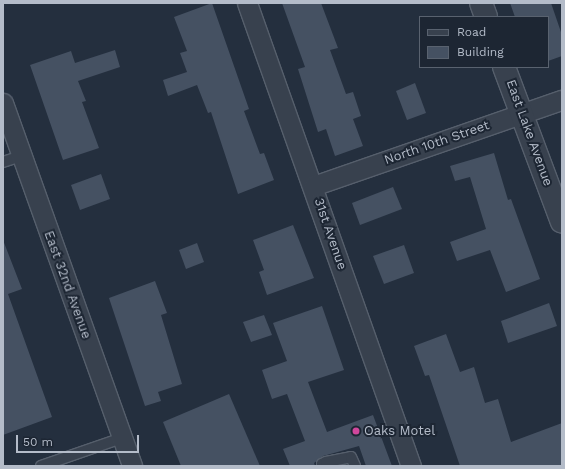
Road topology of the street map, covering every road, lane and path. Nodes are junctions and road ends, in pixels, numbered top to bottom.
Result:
1 (247, 3) edge
2 (481, 3) edge
3 (486, 16) edge
4 (504, 68) edge
5 (562, 100) edge
6 (3, 103) edge
7 (521, 114) junction
8 (21, 156) junction
9 (3, 162) edge
10 (313, 186) junction
11 (562, 222) edge
12 (122, 438) junction
13 (71, 456) junction
14 (44, 466) edge
15 (75, 466) edge
16 (132, 466) edge
17 (322, 466) edge
18 (355, 466) edge
19 (411, 466) edge

1 - 10 street, 31st Avenue
2 - 3 street
4 - 7 street, East Lake Avenue
5 - 7 street, North 10th Street
6 - 8 street, East 32nd Avenue
7 - 10 street, North 10th Street
7 - 11 street, East Lake Avenue
8 - 9 lane
8 - 12 street, East 32nd Avenue
10 - 19 street, 31st Avenue
12 - 13 lane
12 - 16 street, East 32nd Avenue
13 - 14 lane
13 - 15 lane
17 - 18 lane

